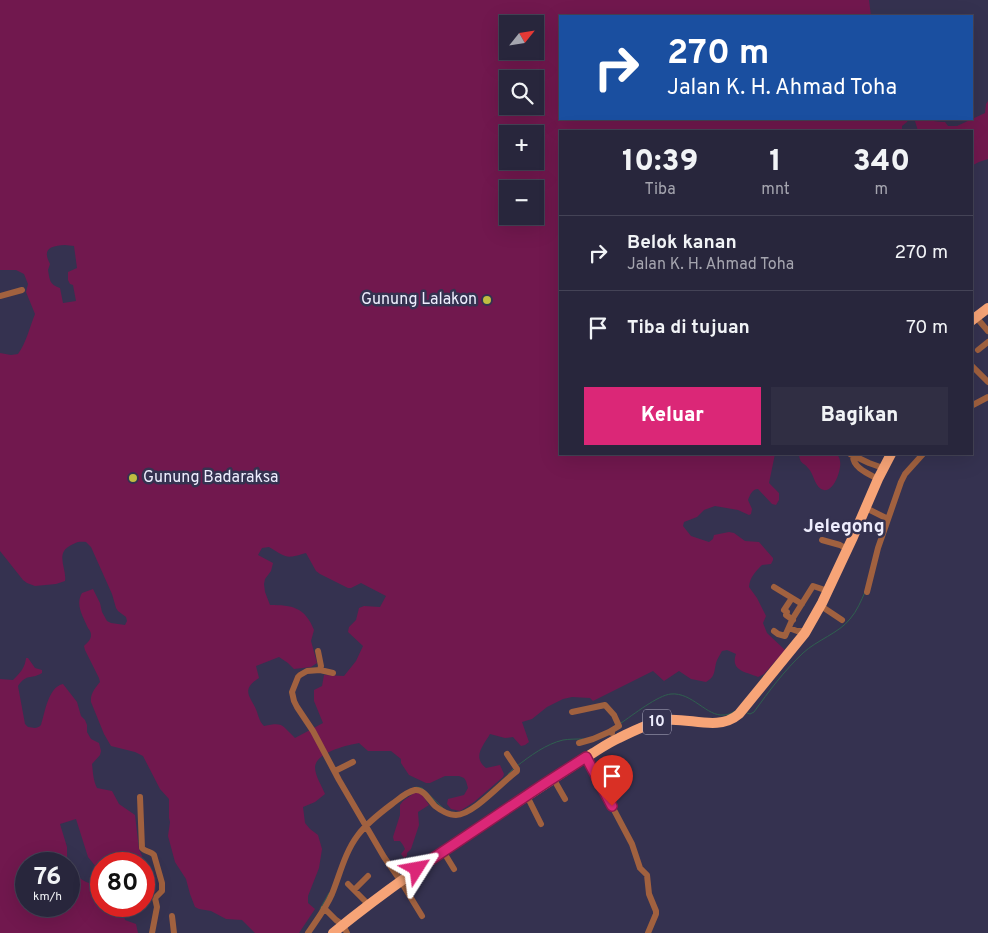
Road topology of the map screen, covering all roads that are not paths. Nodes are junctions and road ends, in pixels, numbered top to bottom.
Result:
1 (22, 290) dead end
2 (0, 296) edge
3 (988, 308) edge
4 (974, 319) edge
5 (988, 331) edge
6 (988, 342) edge
7 (978, 350) dead end
8 (975, 372) edge
9 (988, 382) edge
10 (988, 397) edge
11 (973, 405) edge
12 (852, 455) edge
13 (890, 455) edge
14 (922, 455) edge
15 (881, 468) junction
16 (861, 469) junction
17 (878, 479) junction
18 (866, 508) junction
19 (888, 519) junction
20 (822, 540) dead end
21 (848, 549) junction
22 (774, 587) dead end
23 (828, 592) junction
24 (867, 592) dead end
25 (792, 598) junction
26 (802, 604) junction
27 (821, 606) junction
28 (793, 620) junction
29 (842, 620) dead end
30 (789, 628) junction
31 (774, 631) dead end
32 (806, 631) junction
33 (318, 651) dead end
34 (320, 670) junction
35 (333, 672) dead end
36 (572, 712) dead end
37 (609, 732) junction
38 (619, 738) junction
39 (579, 743) dead end
40 (507, 754) dead end
41 (586, 757) junction
42 (353, 762) dead end
43 (334, 771) junction
44 (553, 778) junction
45 (526, 796) junction
46 (140, 797) dead end
47 (565, 799) dead end
48 (541, 824) dead end
49 (366, 826) junction
50 (443, 851) junction
51 (454, 869) dead end
52 (368, 876) dead end
53 (400, 880) junction
54 (348, 884) dead end
55 (355, 889) junction
56 (369, 905) junction
57 (324, 908) junction
58 (172, 916) dead end
59 (422, 916) dead end
60 (345, 929) edge
61 (152, 933) edge
62 (174, 933) edge
63 (308, 933) edge
64 (333, 933) edge
65 (648, 933) edge

1 - 2 street
3 - 4 highway
4 - 5 street
6 - 7 street
8 - 9 street
10 - 11 street
12 - 15 street
12 - 16 street
13 - 15 highway, 10
14 - 19 street
15 - 16 street
15 - 17 highway, 10
16 - 17 street
17 - 18 highway, 10
18 - 19 street
18 - 21 highway, 10
19 - 24 street
20 - 21 street
21 - 23 highway, 10
22 - 25 street
23 - 26 street
23 - 27 highway, 10
25 - 26 street
25 - 28 street
26 - 28 street
27 - 29 street
27 - 32 highway, 10
28 - 30 street
30 - 31 street
30 - 32 street
32 - 38 highway, 10
33 - 34 street
34 - 35 street
34 - 43 street
36 - 37 street
37 - 38 street
37 - 39 street
38 - 41 highway, 10
40 - 49 street
41 - 44 highway, 10
41 - 65 street
42 - 43 street
43 - 49 street
44 - 45 highway, 10
44 - 47 street
45 - 48 street
45 - 50 highway, 10
46 - 61 street
49 - 53 street
49 - 57 street
50 - 51 street
50 - 53 highway, 10
52 - 55 street
53 - 56 highway, 10
53 - 59 street
54 - 55 street
55 - 56 street
56 - 60 highway, 10
57 - 60 street
57 - 63 street
58 - 62 street
60 - 64 highway, 10

